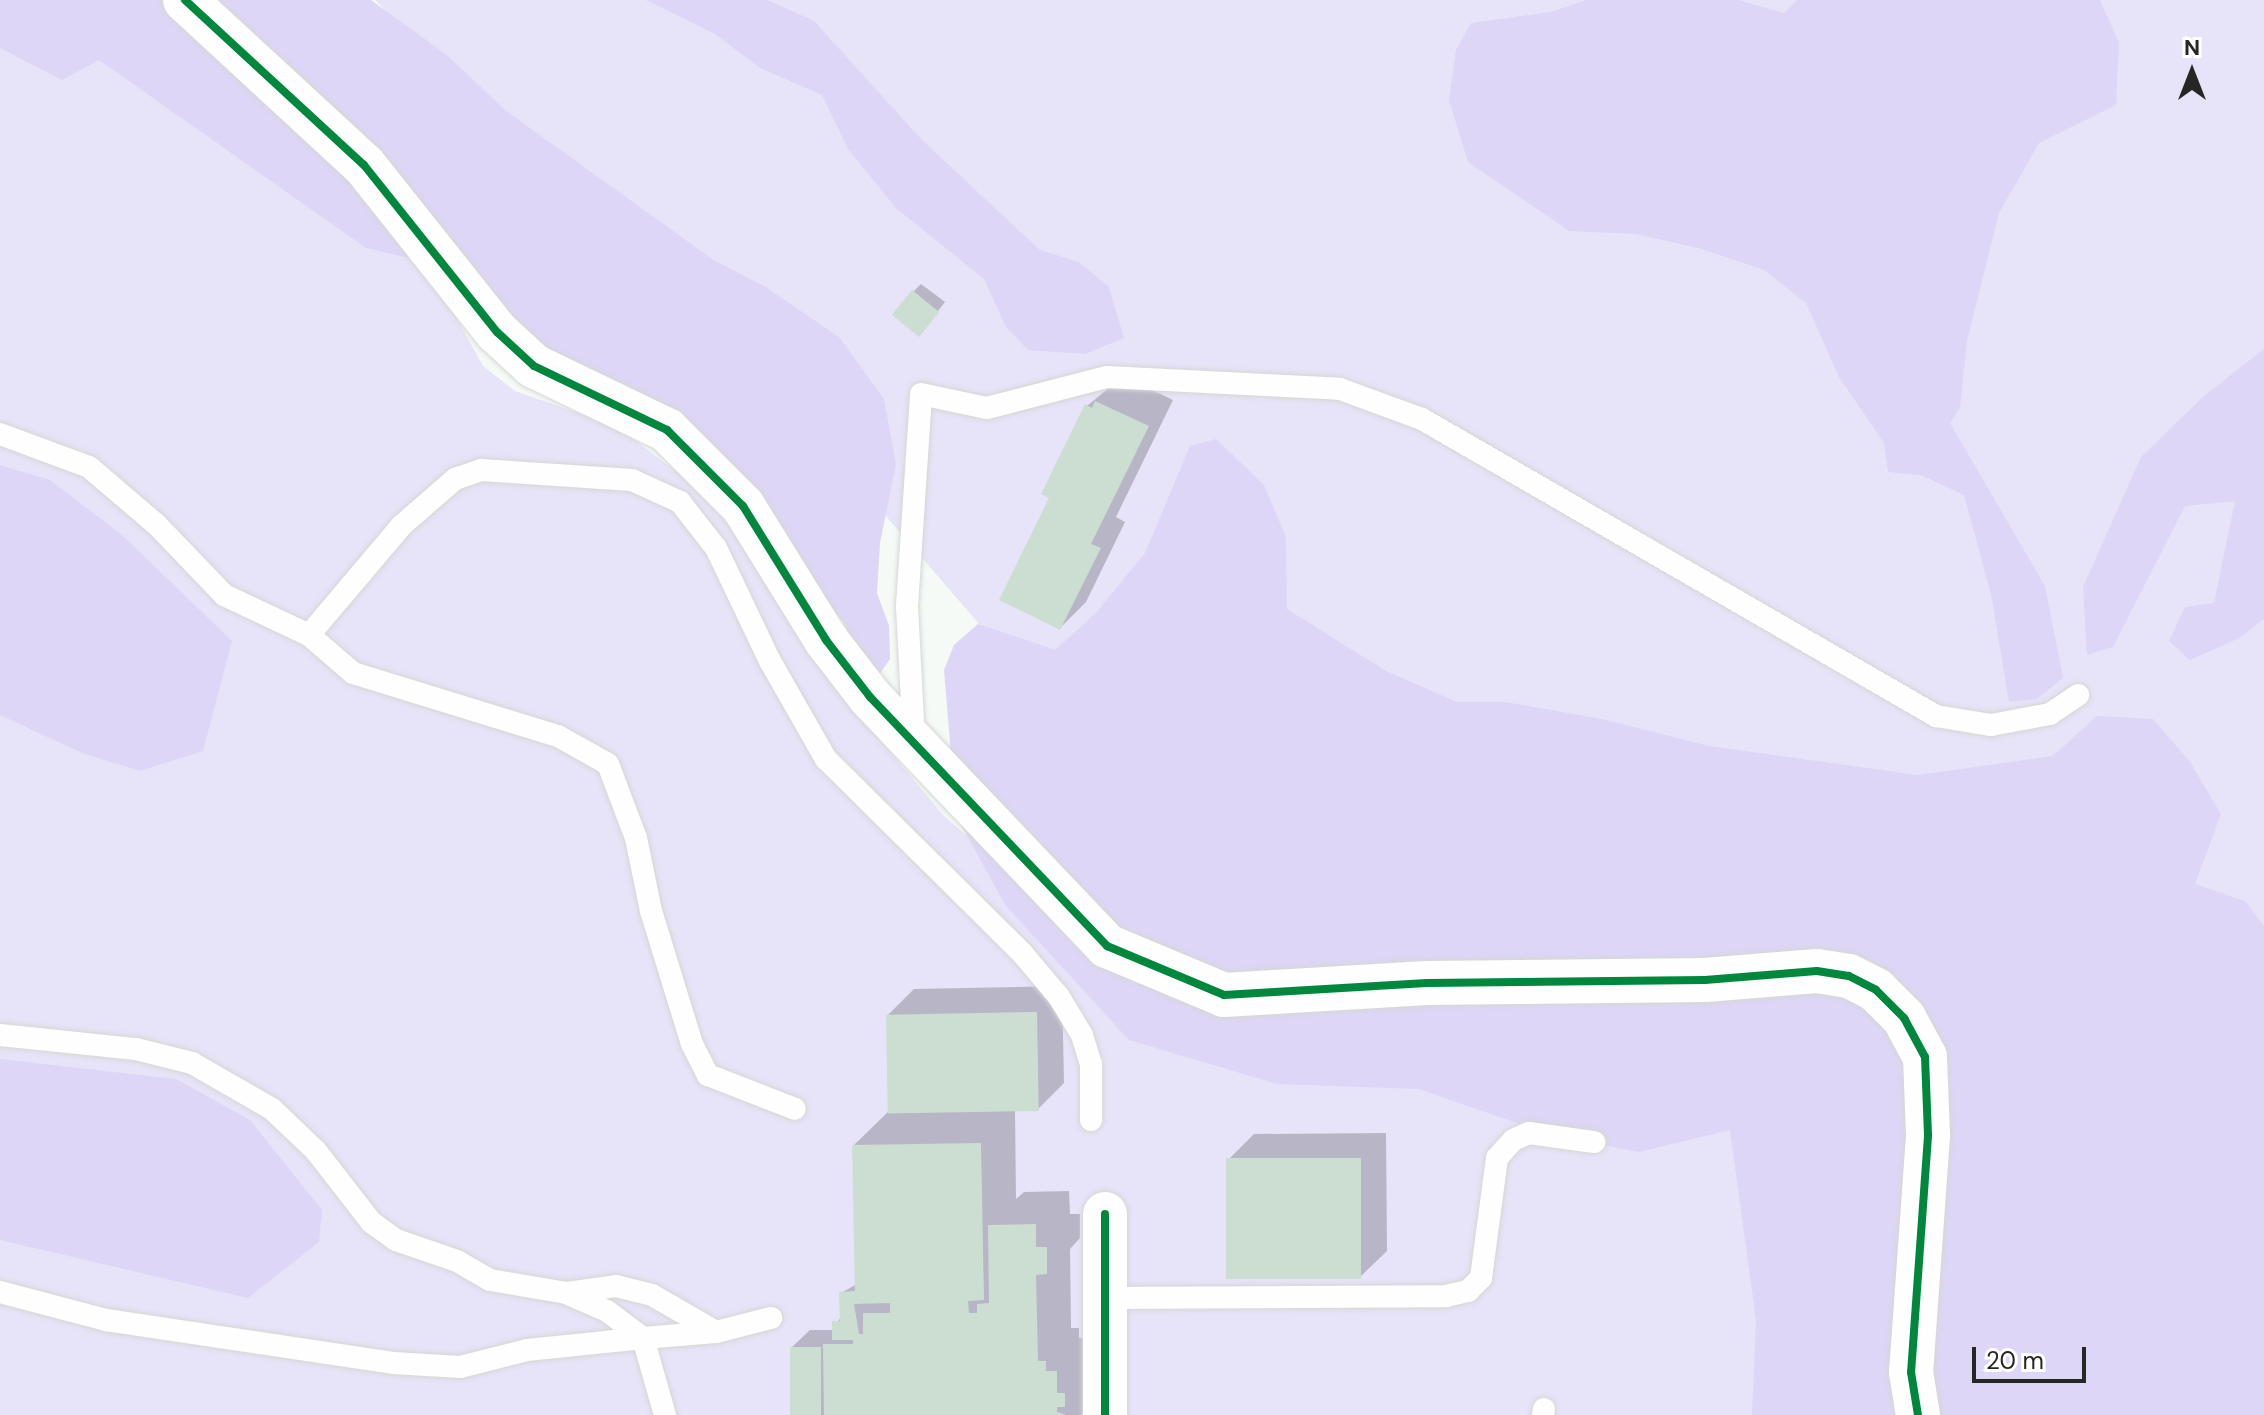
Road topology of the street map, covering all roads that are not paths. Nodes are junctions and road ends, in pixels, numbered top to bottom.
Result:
1 (185, 0) edge
2 (0, 434) edge
3 (710, 504) junction
4 (309, 635) junction
5 (2078, 695) dead end
6 (915, 746) junction
7 (0, 1035) edge
8 (795, 1109) dead end
9 (1091, 1120) dead end
10 (1594, 1142) dead end
11 (1105, 1214) dead end
12 (0, 1292) edge
13 (567, 1293) junction
14 (1105, 1298) junction
15 (771, 1318) dead end
16 (716, 1332) junction
17 (643, 1338) junction
18 (665, 1415) edge
19 (1105, 1415) edge
20 (1918, 1415) edge

1 - 3 street
2 - 4 lane
3 - 4 lane
3 - 6 street
3 - 9 lane
4 - 8 lane
5 - 6 lane
6 - 20 street
7 - 13 lane
10 - 14 lane
11 - 14 street
12 - 17 lane
13 - 16 lane
13 - 17 lane
14 - 19 street
15 - 16 lane
16 - 17 lane
17 - 18 lane

